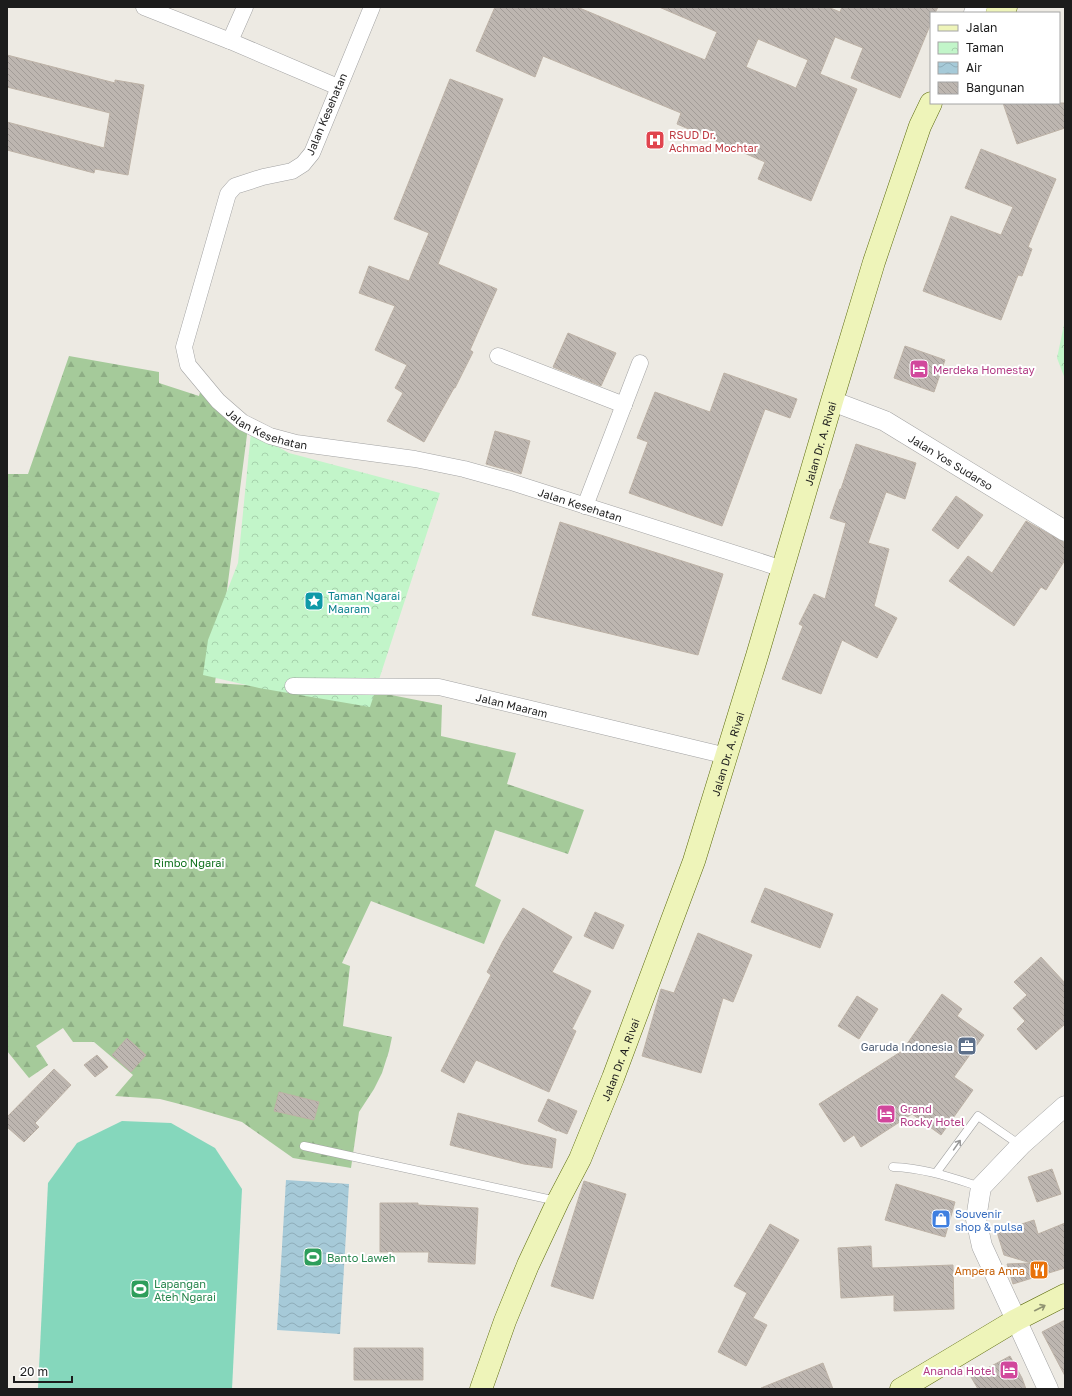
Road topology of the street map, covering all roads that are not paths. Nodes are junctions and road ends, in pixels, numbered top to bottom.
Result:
1 (144, 7) edge
2 (245, 7) edge
3 (372, 7) edge
4 (230, 41) junction
5 (338, 87) junction
6 (931, 104) edge
7 (498, 356) dead end
8 (640, 363) dead end
9 (832, 400) junction
10 (624, 405) junction
11 (585, 506) junction
12 (1065, 531) edge
13 (783, 569) junction
14 (293, 686) dead end
15 (727, 756) junction
16 (1065, 1106) edge
17 (1021, 1145) junction
18 (304, 1146) dead end
19 (893, 1167) dead end
20 (936, 1173) junction
21 (981, 1187) junction
22 (558, 1201) junction
23 (1065, 1295) edge
24 (1016, 1320) junction
25 (481, 1389) edge
26 (901, 1389) edge
27 (1048, 1389) edge

1 - 4 street
2 - 4 street
3 - 5 street, Jalan Kesehatan
4 - 5 street
5 - 11 street, Jalan Kesehatan
6 - 9 main road, Jalan Dr. A. Rivai
7 - 10 street
8 - 10 street
9 - 12 street, Jalan Yos Sudarso
9 - 13 main road, Jalan Dr. A. Rivai
10 - 11 street
11 - 13 street, Jalan Kesehatan
13 - 15 main road, Jalan Dr. A. Rivai
14 - 15 street, Jalan Maaram
15 - 22 main road, Jalan Dr. A. Rivai
16 - 17 street
20 -> 17 lane
17 - 21 street
18 - 22 lane
19 - 20 lane
20 - 21 lane
21 - 24 street
22 - 25 main road, Jalan Dr. A. Rivai
24 -> 23 main road
24 - 26 main road
24 - 27 street

